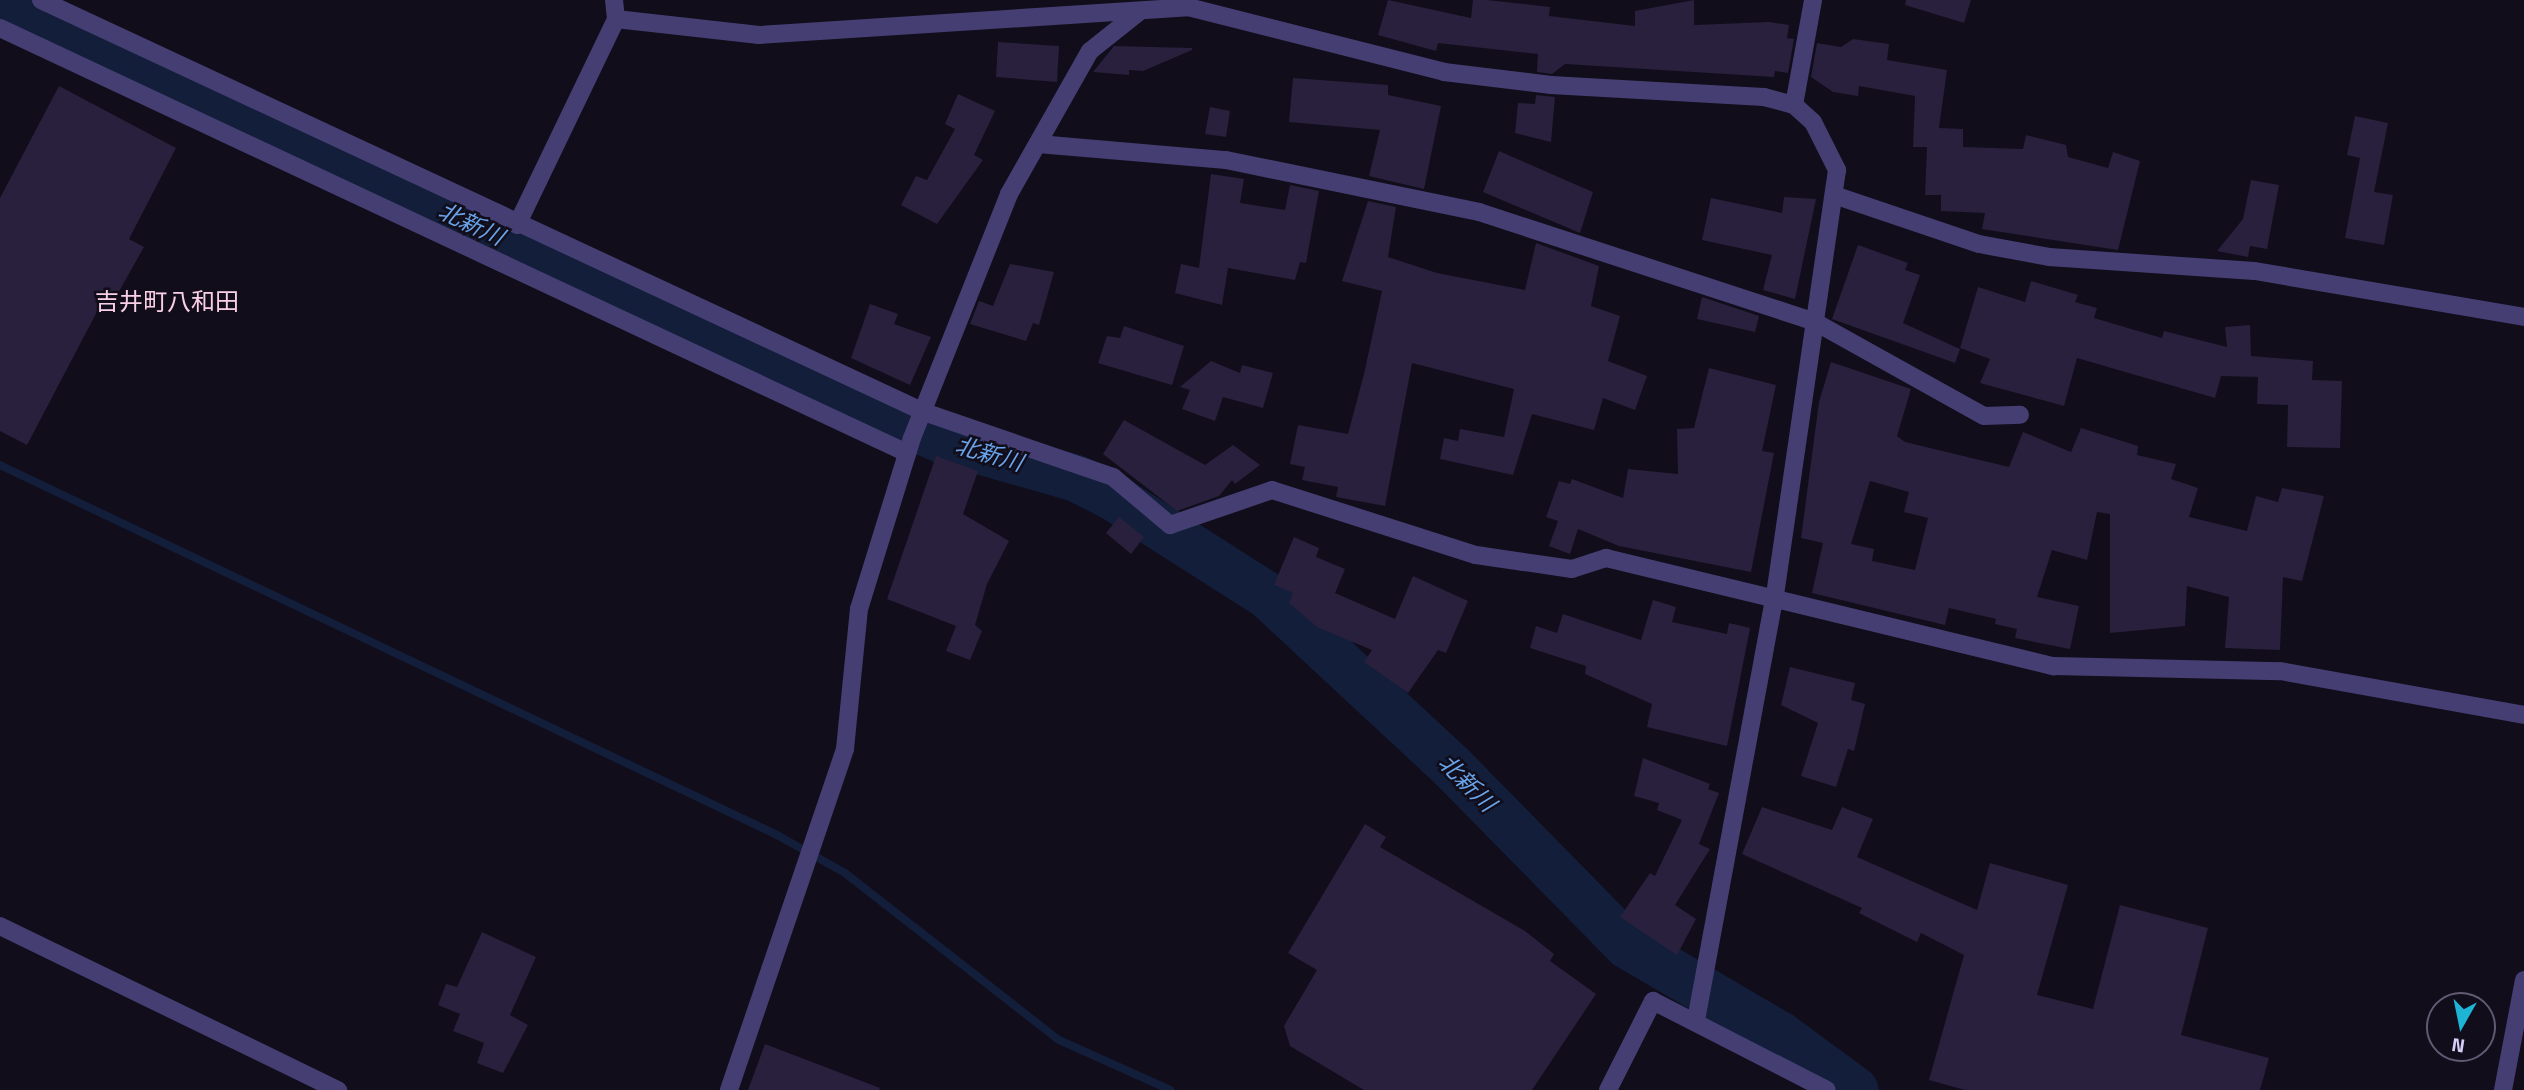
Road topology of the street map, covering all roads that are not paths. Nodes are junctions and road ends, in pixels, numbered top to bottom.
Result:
1 (41, 0) edge
2 (614, 0) edge
3 (1813, 0) edge
4 (1116, 6) edge
5 (1139, 12) junction
6 (616, 19) junction
7 (0, 28) edge
8 (1794, 105) junction
9 (1038, 144) junction
10 (1834, 195) junction
11 (517, 225) junction
12 (2524, 317) edge
13 (1815, 322) junction
14 (924, 412) junction
15 (2020, 415) dead end
16 (909, 445) junction
17 (1775, 594) junction
18 (2524, 715) edge
19 (0, 926) edge
20 (2524, 980) edge
21 (1698, 1012) junction
22 (338, 1090) edge
23 (729, 1090) edge
24 (1608, 1090) edge
25 (1827, 1090) edge
26 (2503, 1090) edge

1 - 11 street
2 - 6 street
3 - 8 street
4 - 5 street
4 - 6 street
5 - 8 street
5 - 9 street
6 - 11 street
7 - 16 street
8 - 10 street
9 - 13 street
9 - 14 street
10 - 12 street
10 - 13 street
11 - 14 street
13 - 15 street
13 - 17 street
14 - 16 street
14 - 17 street
16 - 23 street
17 - 18 street
17 - 21 street
19 - 22 street
20 - 26 street
21 - 24 street
21 - 25 street

